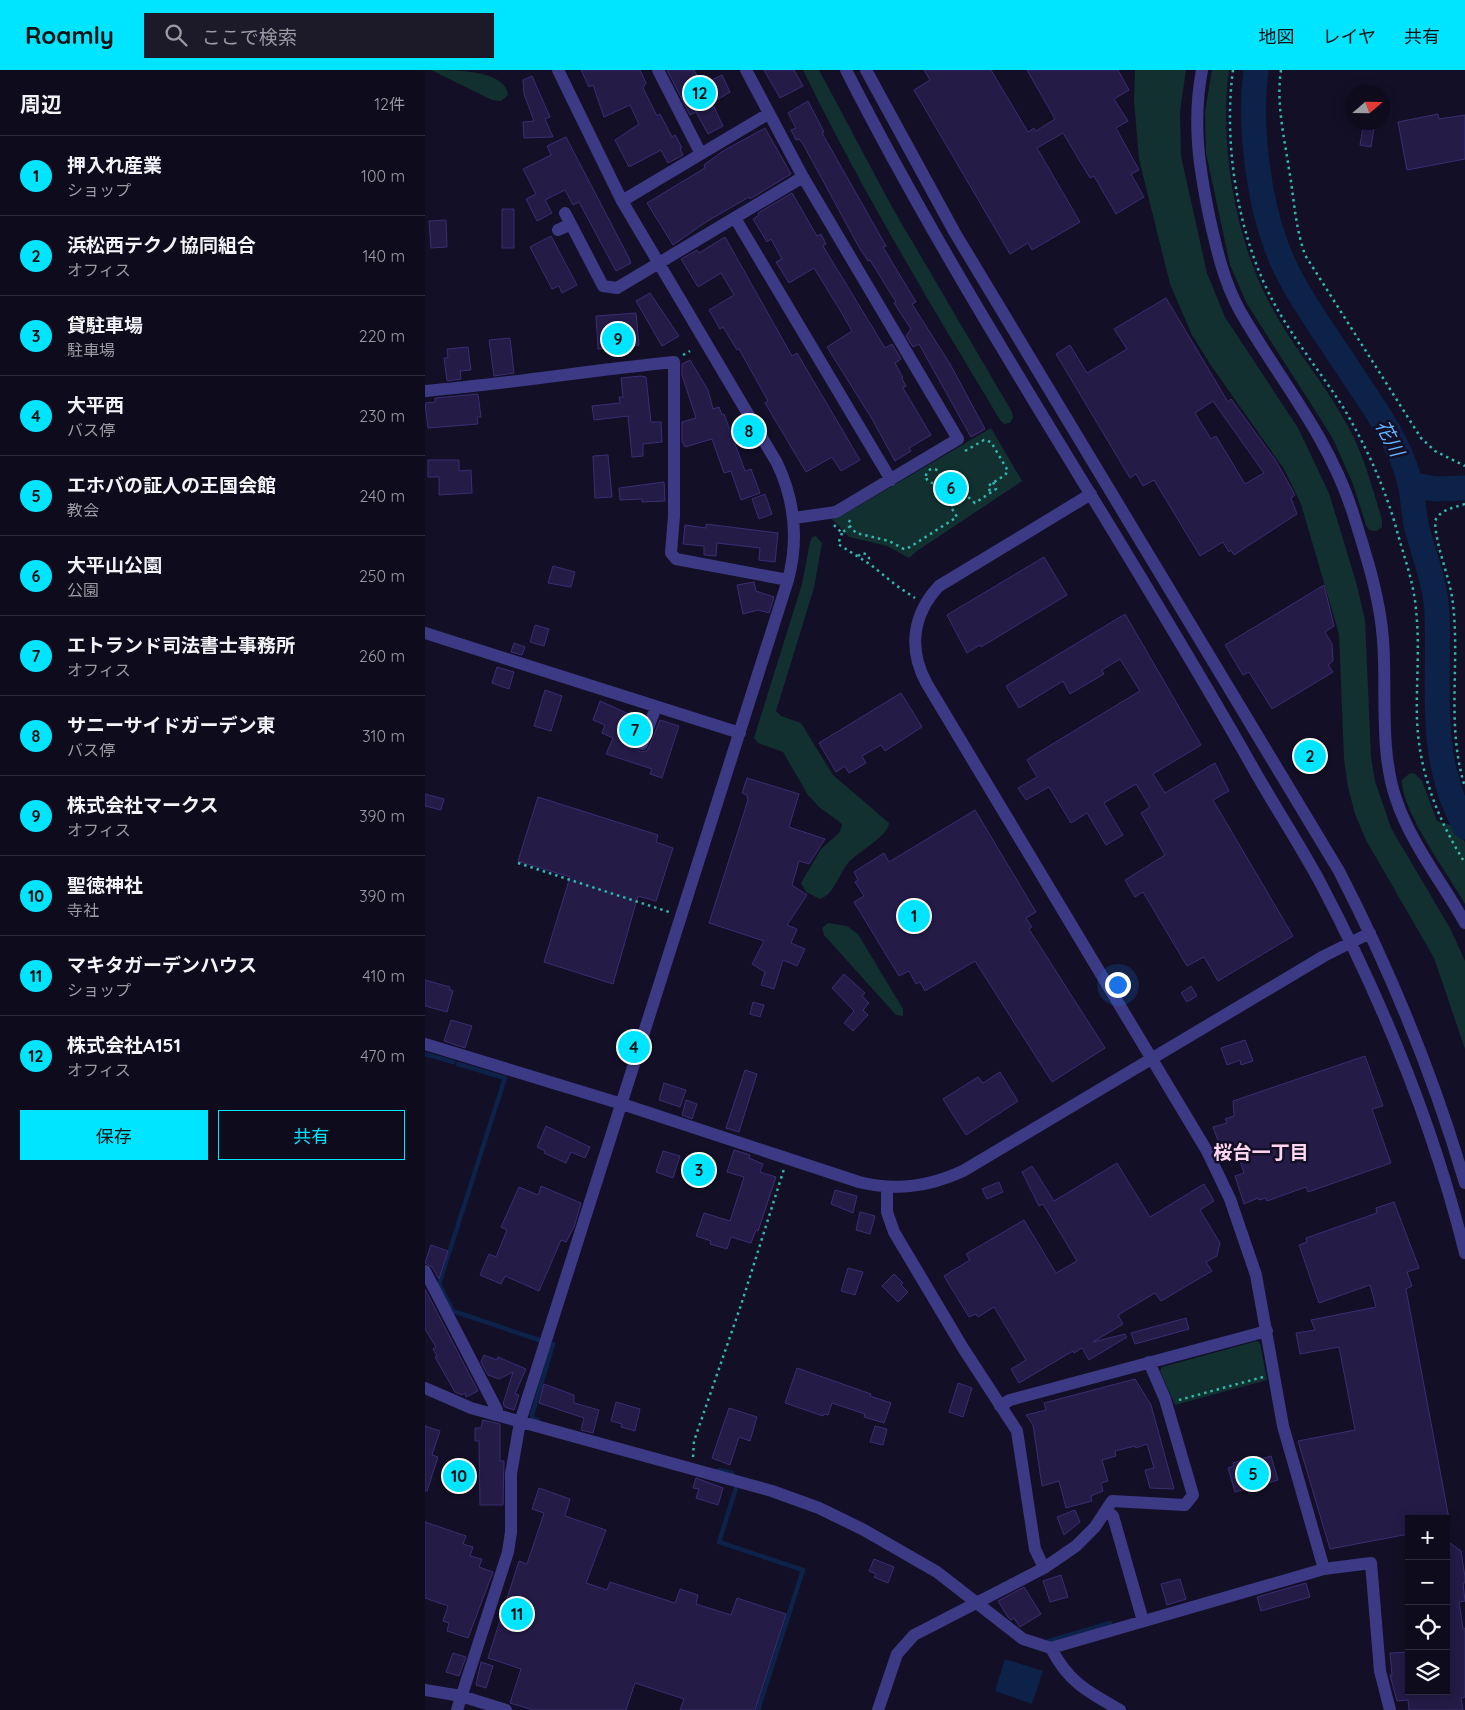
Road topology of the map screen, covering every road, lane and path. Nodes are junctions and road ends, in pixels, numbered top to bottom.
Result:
1 (558, 70) edge
2 (658, 70) edge
3 (746, 70) edge
4 (846, 70) edge
5 (866, 70) edge
6 (1202, 70) edge
7 (1281, 70) edge
8 (768, 114) junction
9 (701, 154) junction
10 (803, 177) junction
11 (621, 201) junction
12 (735, 218) junction
13 (558, 230) dead end
14 (659, 263) junction
15 (690, 351) dead end
16 (682, 356) dead end
17 (425, 390) edge
18 (960, 454) dead end
19 (943, 464) dead end
20 (1465, 466) edge
21 (935, 469) junction
22 (926, 475) junction
23 (918, 479) dead end
24 (891, 480) junction
25 (936, 482) junction
26 (993, 482) junction
27 (991, 494) junction
28 (1091, 494) junction
29 (1465, 504) edge
30 (951, 506) junction
31 (857, 515) dead end
32 (794, 518) junction
33 (831, 522) dead end
34 (849, 526) junction
35 (842, 533) junction
36 (858, 556) junction
37 (868, 563) junction
38 (788, 580) junction
39 (915, 598) dead end
40 (425, 633) edge
41 (655, 706) junction
42 (740, 733) junction
43 (642, 744) dead end
44 (1465, 787) edge
45 (518, 864) dead end
46 (682, 916) junction
47 (1465, 924) edge
48 (1370, 933) junction
49 (1350, 942) junction
50 (425, 1044) edge
51 (1151, 1059) junction
52 (622, 1104) junction
53 (787, 1158) junction
54 (1465, 1183) edge
55 (887, 1187) junction
56 (1465, 1253) edge
57 (425, 1271) edge
58 (1267, 1331) junction
59 (1149, 1362) junction
60 (1274, 1375) junction
61 (425, 1388) edge
62 (1166, 1403) junction
63 (1000, 1406) junction
64 (495, 1415) junction
65 (520, 1422) junction
66 (693, 1459) dead end
67 (1106, 1511) junction
68 (1044, 1568) junction
69 (1324, 1569) junction
70 (975, 1603) junction
71 (1143, 1621) junction
72 (1051, 1648) junction
73 (425, 1690) edge
74 (461, 1696) junction
75 (457, 1710) edge
76 (506, 1710) edge
77 (878, 1710) edge
78 (1120, 1710) edge
79 (1390, 1710) edge

1 - 11 street
2 - 9 street
3 - 8 street
4 - 28 street
5 - 48 street
6 - 47 street
7 - 20 path
8 - 9 street
8 - 10 street
9 - 11 street
10 - 12 street
10 - 24 street
11 - 14 street
12 - 14 street
12 - 24 street
13 - 14 street
14 - 32 street
15 - 16 path
17 - 38 street
18 - 26 path
19 - 21 path
21 - 22 path
21 - 25 path
22 - 23 path
22 - 25 path
24 - 32 street
25 - 30 path
26 - 27 path
26 - 27 path
27 - 30 path
28 - 49 street
28 - 51 street
29 - 44 path
30 - 34 path
31 - 34 path
32 - 38 street
33 - 35 path
34 - 35 path
35 - 36 path
36 - 37 path
36 - 37 path
37 - 39 path
38 - 42 street
40 - 41 street
41 - 42 street
41 - 43 street
42 - 46 street
45 - 46 path
46 - 52 street
48 - 49 street
48 - 54 street
49 - 51 street
49 - 56 street
50 - 52 street
51 - 55 street
51 - 58 street
52 - 53 street
52 - 65 street
53 - 55 street
53 - 66 path
55 - 63 street
57 - 64 street
58 - 59 street
58 - 60 street
59 - 62 street
59 - 63 street
60 - 62 path
60 - 69 street
61 - 64 street
62 - 67 street
63 - 68 street
64 - 65 street
65 - 70 street
65 - 74 street
67 - 68 street
67 - 71 street
68 - 70 street
69 - 71 street
69 - 79 street
70 - 72 street
70 - 77 street
71 - 72 street
72 - 78 street
73 - 74 street
74 - 75 street
74 - 76 street

